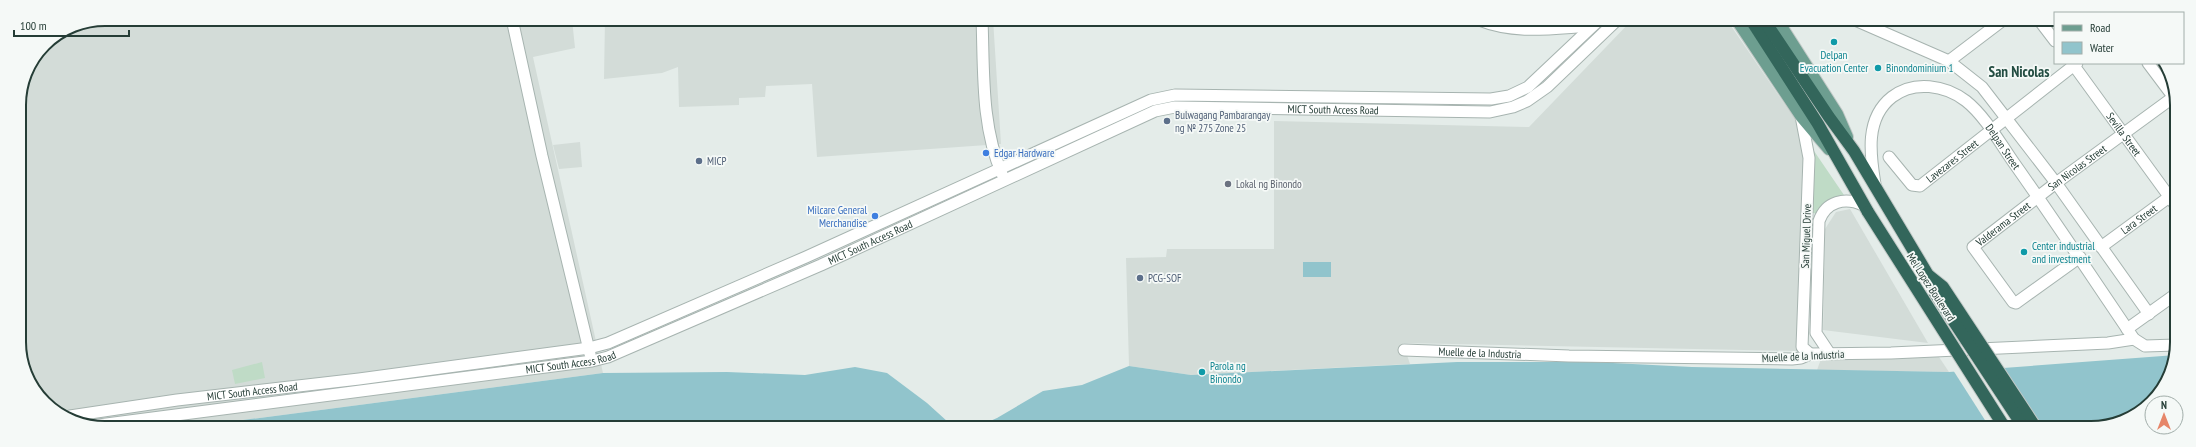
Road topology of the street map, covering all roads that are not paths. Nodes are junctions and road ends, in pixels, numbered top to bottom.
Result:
1 (514, 26) edge
2 (982, 26) edge
3 (1502, 26) edge
4 (1568, 26) edge
5 (1592, 26) edge
6 (1611, 26) edge
7 (1741, 26) edge
8 (1755, 26) edge
9 (1768, 26) edge
10 (1781, 26) edge
11 (1869, 26) edge
12 (1995, 26) edge
13 (2044, 26) edge
14 (2054, 40) edge
15 (1949, 61) junction
16 (2074, 64) edge
17 (2149, 64) edge
18 (1538, 77) junction
19 (1547, 86) junction
20 (2168, 88) edge
21 (2170, 101) edge
22 (1801, 116) junction
23 (2007, 117) junction
24 (1991, 131) junction
25 (2123, 135) junction
26 (1854, 151) junction
27 (1889, 157) dead end
28 (1837, 159) junction
29 (999, 169) junction
30 (1004, 181) junction
31 (2056, 183) junction
32 (1875, 184) junction
33 (2170, 192) edge
34 (2170, 195) edge
35 (2038, 197) junction
36 (1865, 209) junction
37 (897, 215) junction
38 (903, 227) junction
39 (2101, 247) junction
40 (2080, 257) junction
41 (1928, 275) junction
42 (1804, 280) junction
43 (1817, 280) junction
44 (749, 282) junction
45 (754, 294) junction
46 (2170, 298) edge
47 (2149, 314) junction
48 (2127, 329) junction
49 (1816, 333) junction
50 (2134, 339) junction
51 (2170, 345) edge
52 (589, 348) junction
53 (1404, 350) dead end
54 (1810, 354) junction
55 (1830, 354) junction
56 (592, 361) junction
57 (299, 385) junction
58 (302, 398) junction
59 (76, 415) edge
60 (129, 421) edge
61 (2001, 421) edge
62 (2019, 421) edge
63 (2031, 421) edge

1 - 52 street
2 - 29 street
3 - 4 street
5 - 18 street, MICT South Access Road
6 - 19 street, MICT South Access Road
7 - 22 main road, Mel Lopez Boulevard
8 - 28 highway, Mel Lopez Boulevard
9 - 26 highway, Mel Lopez Boulevard
10 - 26 main road, Mel Lopez Boulevard
11 - 15 street, Delpan Street
12 - 15 street
13 - 14 street
15 - 23 street, Delpan Street
16 - 23 street, Lavezares Street
16 - 25 street, Sevilla Street
17 - 20 street
18 - 19 street
18 - 29 street, MICT South Access Road
19 - 30 street, MICT South Access Road
21 - 25 street, San Nicolas Street
22 - 28 main road, Mel Lopez Boulevard
22 - 42 street, San Miguel Drive
23 - 24 street, Lavezares Street
23 - 31 street, Delpan Street
24 - 27 street, Lavezares Street
24 - 32 street, Delpan Street
24 - 35 street, Delpan Street
25 - 31 street, San Nicolas Street
25 - 33 street, Sevilla Street
26 - 32 highway, Mel Lopez Boulevard
28 - 36 highway, Mel Lopez Boulevard
29 - 30 street
29 - 37 street, MICT South Access Road
30 - 38 street, MICT South Access Road
31 - 35 street, San Nicolas Street
31 - 39 street, Delpan Street
32 - 41 highway, Mel Lopez Boulevard
34 - 39 street, Lara Street
35 - 40 street, Delpan Street
35 - 40 street, Valderama Street
36 - 43 street, San Miguel Drive
36 - 61 highway, Mel Lopez Boulevard, bridge
37 - 38 street
37 - 44 street, MICT South Access Road
38 - 45 street, MICT South Access Road
39 - 47 street, Delpan Street
40 - 48 street, Delpan Street
41 - 62 highway, Mel Lopez Boulevard, bridge
41 - 63 highway, Mel Lopez Boulevard, bridge
42 - 43 street
42 - 54 street, San Miguel Drive
43 - 49 street, San Miguel Drive
44 - 45 street
44 - 52 street, MICT South Access Road
45 - 56 street, MICT South Access Road
46 - 47 street
47 - 48 street
48 - 50 street, Delpan Street
49 - 54 street, San Miguel Drive
49 - 55 street
50 - 51 street, Muelle de la Industria
50 - 55 street, Muelle de la Industria
52 - 56 street
52 - 57 street, MICT South Access Road
53 - 54 street, Muelle de la Industria
54 - 55 street, Muelle de la Industria
56 - 58 street, MICT South Access Road
57 - 58 street
57 - 59 street, MICT South Access Road
58 - 60 street, MICT South Access Road

